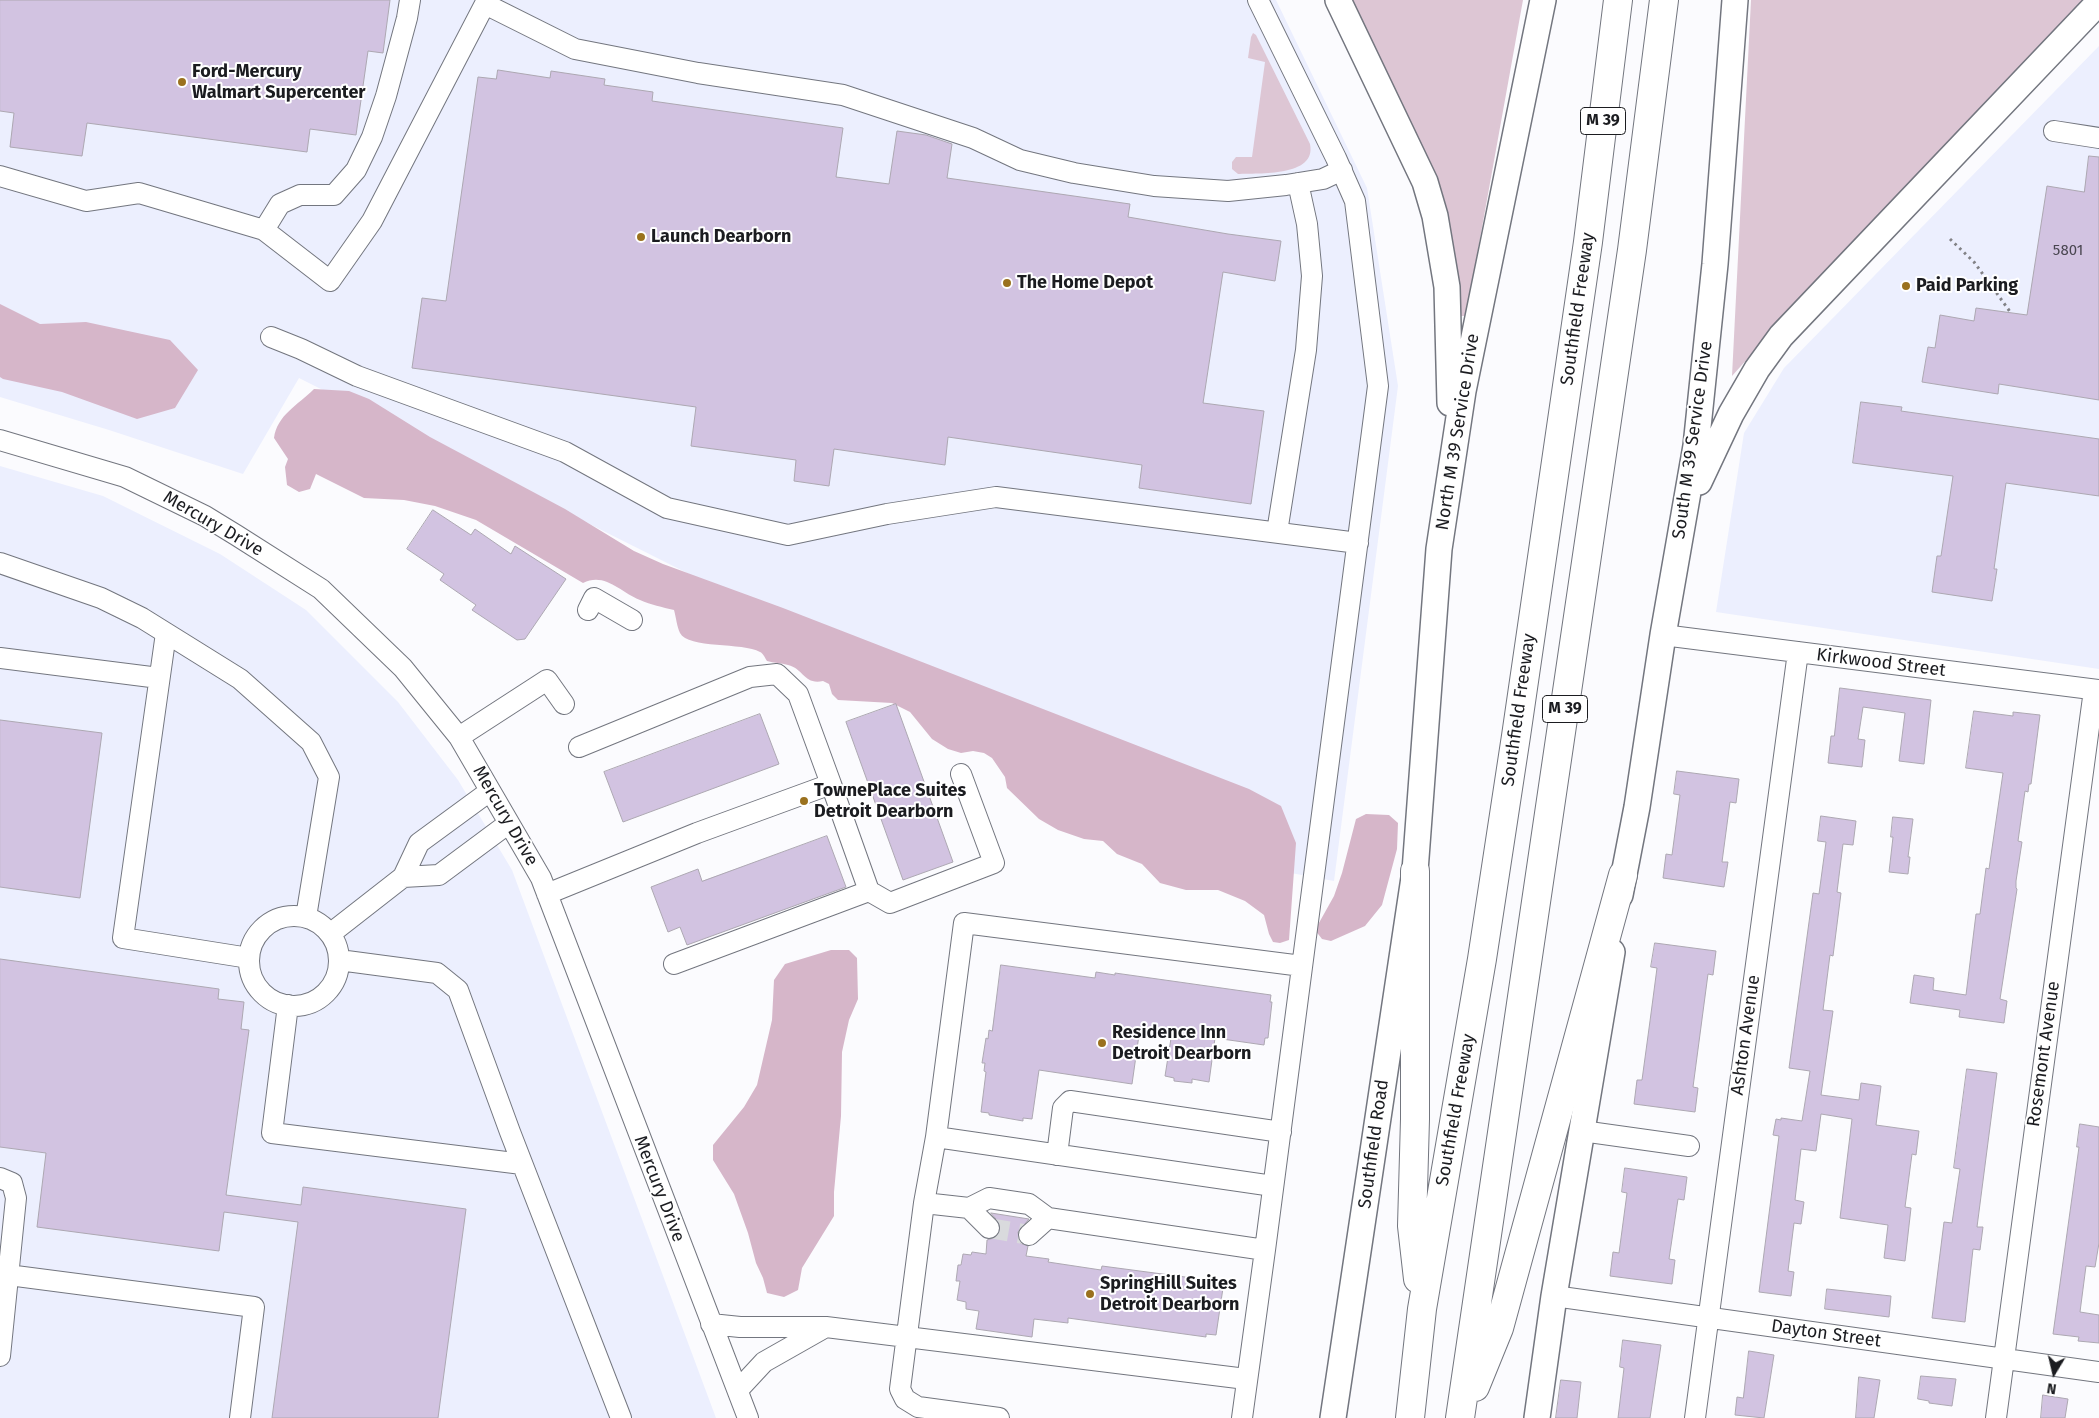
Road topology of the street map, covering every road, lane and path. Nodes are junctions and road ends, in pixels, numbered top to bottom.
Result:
1 (410, 0) edge
2 (1258, 0) edge
3 (1338, 0) edge
4 (1543, 0) edge
5 (1618, 0) edge
6 (1664, 0) edge
7 (1735, 0) edge
8 (486, 2) edge
9 (2099, 2) edge
10 (2054, 131) dead end
11 (2099, 138) edge
12 (1342, 170) junction
13 (0, 176) edge
14 (1298, 183) junction
15 (264, 230) junction
16 (1950, 239) dead end
17 (2011, 313) dead end
18 (271, 337) dead end
19 (0, 440) edge
20 (1278, 532) junction
21 (1682, 532) junction
22 (1358, 542) junction
23 (1439, 549) junction
24 (0, 563) edge
25 (588, 610) dead end
26 (632, 620) dead end
27 (166, 633) junction
28 (1663, 635) junction
29 (1798, 652) junction
30 (0, 658) edge
31 (159, 678) junction
32 (2097, 690) edge
33 (564, 704) dead end
34 (459, 737) junction
35 (579, 747) dead end
36 (961, 774) dead end
37 (831, 784) junction
38 (490, 791) junction
39 (510, 823) junction
40 (1414, 870) junction
41 (1623, 875) junction
42 (403, 877) junction
43 (869, 890) junction
44 (547, 894) junction
45 (306, 917) junction
46 (330, 934) junction
47 (249, 958) junction
48 (340, 960) junction
49 (674, 964) dead end
50 (1302, 966) junction
51 (288, 1005) junction
52 (1582, 1131) junction
53 (1281, 1132) junction
54 (936, 1137) junction
55 (1689, 1146) dead end
56 (1057, 1155) junction
57 (522, 1164) junction
58 (0, 1178) edge
59 (1274, 1186) junction
60 (924, 1203) junction
61 (969, 1208) junction
62 (1048, 1218) junction
63 (989, 1228) tunnel mouth
64 (1029, 1235) dead end
65 (1265, 1250) junction
66 (4, 1275) edge
67 (1554, 1296) junction
68 (1422, 1309) junction
69 (1708, 1318) junction
70 (711, 1324) junction
71 (826, 1326) junction
72 (906, 1336) junction
73 (0, 1356) edge
74 (2003, 1359) junction
75 (2099, 1372) edge
76 (1246, 1380) junction
77 (738, 1390) junction
78 (929, 1414) edge
79 (240, 1418) edge
80 (620, 1418) edge
81 (748, 1418) edge
82 (999, 1418) edge
83 (1242, 1418) edge
84 (1333, 1418) edge
85 (1410, 1418) edge
86 (1461, 1418) edge
87 (1537, 1418) edge
88 (1695, 1418) edge
89 (1996, 1418) edge

1 - 15 street
2 - 12 street
3 - 23 main road
4 - 23 main road, North M 39 Service Drive
5 - 68 highway, Southfield Freeway / M 39
6 - 86 highway, M 39
7 - 21 main road, South M 39 Service Drive
8 - 14 street
8 - 15 street
9 - 21 main road
10 - 11 street
12 - 14 street
12 - 22 street
13 - 15 street
14 - 20 street
16 - 17 path
18 - 20 street
19 - 34 street, Mercury Drive
20 - 22 street
21 - 28 main road, South M 39 Service Drive
22 - 50 street
23 - 40 main road, North M 39 Service Drive
24 - 27 street
25 - 26 street
27 - 31 street
27 - 45 street
28 - 29 street, Kirkwood Street
28 - 41 main road, South M 39 Service Drive
29 - 32 street, Kirkwood Street
29 - 69 street, Ashton Avenue
30 - 31 street
31 - 47 street
32 - 74 street, Rosemont Avenue
33 - 34 street
34 - 38 street, Mercury Drive
35 - 37 street
36 - 43 street
37 - 43 street
37 - 44 street
38 - 39 street, Mercury Drive
38 - 42 street
39 - 42 street
39 - 44 street, Mercury Drive
40 - 68 highway
40 - 84 main road, Southfield Road
41 - 52 main road
41 - 86 highway
42 - 46 street
43 - 49 street
44 - 70 street, Mercury Drive
45 - 46 street
45 - 47 street
46 - 48 street
47 - 51 street
48 - 51 street
48 - 57 street
50 - 53 street
50 - 54 street
51 - 57 street
52 - 55 street
52 - 67 main road
53 - 56 street
53 - 59 street
54 - 56 street
54 - 60 street
56 - 59 street
57 - 80 street
58 - 66 street
59 - 65 street
60 - 61 street
60 - 72 street
61 - 62 street
61 - 63 street
62 - 64 street
62 - 65 street
65 - 76 street
66 - 73 street
66 - 79 street
67 - 69 street, Dayton Street
67 - 87 main road
68 - 85 highway, Southfield Freeway / M 39
69 - 74 street, Dayton Street
69 - 88 street, Ashton Avenue
70 - 71 street
70 - 77 street, Mercury Drive
71 - 72 street
71 - 77 street
72 - 76 street
72 - 78 street
74 - 75 street, Dayton Street
74 - 89 street, Rosemont Avenue
76 - 83 street
77 - 81 street, Mercury Drive
78 - 82 street

